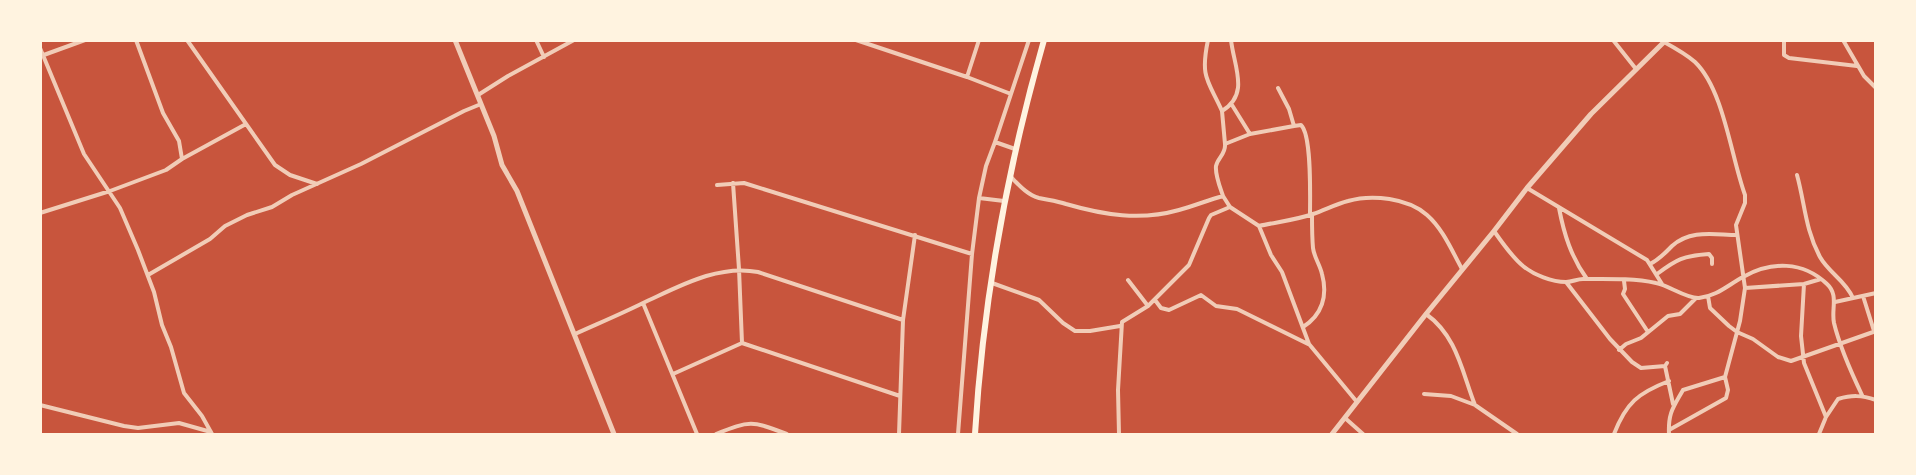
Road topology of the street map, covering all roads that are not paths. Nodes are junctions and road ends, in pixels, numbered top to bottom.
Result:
1 (85, 40) edge
2 (136, 40) edge
3 (187, 40) edge
4 (455, 40) edge
5 (536, 40) edge
6 (574, 40) edge
7 (856, 40) edge
8 (980, 40) edge
9 (1029, 40) edge
10 (1044, 40) edge
11 (1208, 40) edge
12 (1231, 40) edge
13 (1613, 40) edge
14 (1784, 40) edge
15 (1843, 40) edge
16 (1665, 41) edge
17 (40, 48) edge
18 (41, 55) edge
19 (544, 57) junction
20 (1857, 66) junction
21 (1636, 69) junction
22 (967, 77) junction
23 (1278, 88) dead end
24 (1875, 88) edge
25 (1011, 94) junction
26 (477, 96) junction
27 (481, 104) junction
28 (1232, 105) junction
29 (1222, 111) junction
30 (246, 124) junction
31 (1294, 126) junction
32 (1250, 134) junction
33 (995, 142) junction
34 (1225, 144) junction
35 (1015, 149) junction
36 (182, 159) junction
37 (1009, 175) junction
38 (1797, 175) dead end
39 (733, 183) junction
40 (318, 184) junction
41 (717, 185) dead end
42 (1527, 188) junction
43 (110, 191) junction
44 (1223, 196) junction
45 (979, 198) junction
46 (1004, 201) junction
47 (1230, 207) junction
48 (1559, 207) junction
49 (40, 213) edge
50 (1311, 215) junction
51 (1259, 226) junction
52 (1494, 231) junction
53 (1737, 235) junction
54 (915, 236) junction
55 (972, 254) junction
56 (1650, 264) junction
57 (1712, 264) dead end
58 (739, 269) junction
59 (1462, 269) junction
60 (1657, 274) junction
61 (148, 275) junction
62 (1744, 277) junction
63 (1587, 279) junction
64 (1821, 279) junction
65 (1128, 280) dead end
66 (1624, 280) junction
67 (1566, 282) junction
68 (992, 283) junction
69 (1804, 284) junction
70 (1663, 285) junction
71 (1745, 288) junction
72 (1875, 292) edge
73 (1708, 296) junction
74 (1863, 296) junction
75 (1696, 298) junction
76 (1853, 298) junction
77 (1155, 300) junction
78 (1835, 302) junction
79 (643, 303) junction
80 (1148, 306) junction
81 (1426, 314) junction
82 (903, 320) junction
83 (1120, 326) junction
84 (1303, 327) junction
85 (1875, 331) edge
86 (1648, 332) junction
87 (1737, 332) junction
88 (575, 334) junction
89 (742, 343) junction
90 (1840, 343) junction
91 (1309, 344) junction
92 (1619, 350) junction
93 (1803, 357) junction
94 (673, 374) junction
95 (1725, 377) junction
96 (1668, 381) junction
97 (1424, 394) dead end
98 (1862, 395) junction
99 (900, 396) junction
100 (1875, 400) edge
101 (1357, 402) junction
102 (40, 405) edge
103 (1475, 405) junction
104 (1673, 405) junction
105 (1826, 417) junction
106 (1345, 418) junction
107 (1669, 432) edge
108 (212, 433) edge
109 (1517, 434) edge
110 (614, 435) edge
111 (697, 435) edge
112 (716, 435) edge
113 (788, 435) edge
114 (899, 435) edge
115 (958, 435) edge
116 (975, 435) edge
117 (1119, 435) edge
118 (1332, 435) edge
119 (1363, 435) edge
120 (1614, 435) edge
121 (1819, 435) edge

1 - 18 street
2 - 36 street
3 - 30 street
4 - 26 street
5 - 19 street
6 - 19 street
7 - 22 street
8 - 22 street
9 - 25 street
10 - 35 main road
11 - 29 street
12 - 28 street
13 - 21 street
14 - 20 street
15 - 20 street
16 - 21 street
16 - 53 street
17 - 18 street
18 - 43 street
19 - 26 street
20 - 24 street
21 - 42 street
22 - 25 street
23 - 31 street
25 - 33 street
26 - 27 street
27 - 40 street
27 - 88 street
28 - 29 street
28 - 32 street
29 - 34 street
30 - 36 street
30 - 40 street
31 - 32 street
31 - 50 street
32 - 34 street
33 - 35 street
33 - 45 street
34 - 44 street
35 - 37 main road
36 - 43 street
37 - 44 street
37 - 46 main road
38 - 76 street
39 - 41 street
39 - 54 street
39 - 58 street
40 - 61 street
42 - 48 street
42 - 52 street
43 - 49 street
43 - 61 street
44 - 47 street
45 - 46 street
45 - 55 street
46 - 68 main road
47 - 51 street
47 - 77 street
48 - 56 street
48 - 63 street
50 - 51 street
50 - 59 street
50 - 84 street
51 - 84 street
52 - 59 street
52 - 67 street
53 - 56 street
53 - 62 street
54 - 55 street
54 - 82 street
55 - 115 street
56 - 60 street
57 - 60 street
58 - 79 street
58 - 82 street
58 - 89 street
59 - 81 street
60 - 70 street
61 - 108 street
62 - 64 street
62 - 71 street
62 - 73 street
63 - 66 street
63 - 67 street
64 - 69 street
64 - 78 street
65 - 80 street
66 - 70 street
66 - 86 street
67 - 92 street
68 - 83 street
68 - 116 main road
69 - 71 street
69 - 93 street
70 - 75 street
71 - 87 street
72 - 74 street
73 - 75 street
73 - 87 street
74 - 76 street
74 - 85 street
75 - 86 street
76 - 78 street
77 - 80 street
77 - 91 street
78 - 90 street
79 - 88 street
79 - 94 street
80 - 83 street
81 - 101 street
81 - 103 street
82 - 99 street
83 - 117 street
84 - 91 street
85 - 90 street
86 - 92 street
87 - 93 street
87 - 95 street
88 - 110 street
89 - 94 street
89 - 99 street
90 - 93 street
90 - 98 street
91 - 101 street
92 - 96 street
93 - 105 street
94 - 111 street
95 - 104 street
95 - 107 street
96 - 104 street
96 - 120 street
97 - 103 street
98 - 100 street
98 - 105 street
99 - 114 street
101 - 106 street
102 - 108 street
103 - 109 street
104 - 107 street
105 - 121 street
106 - 118 street
106 - 119 street
112 - 113 street

